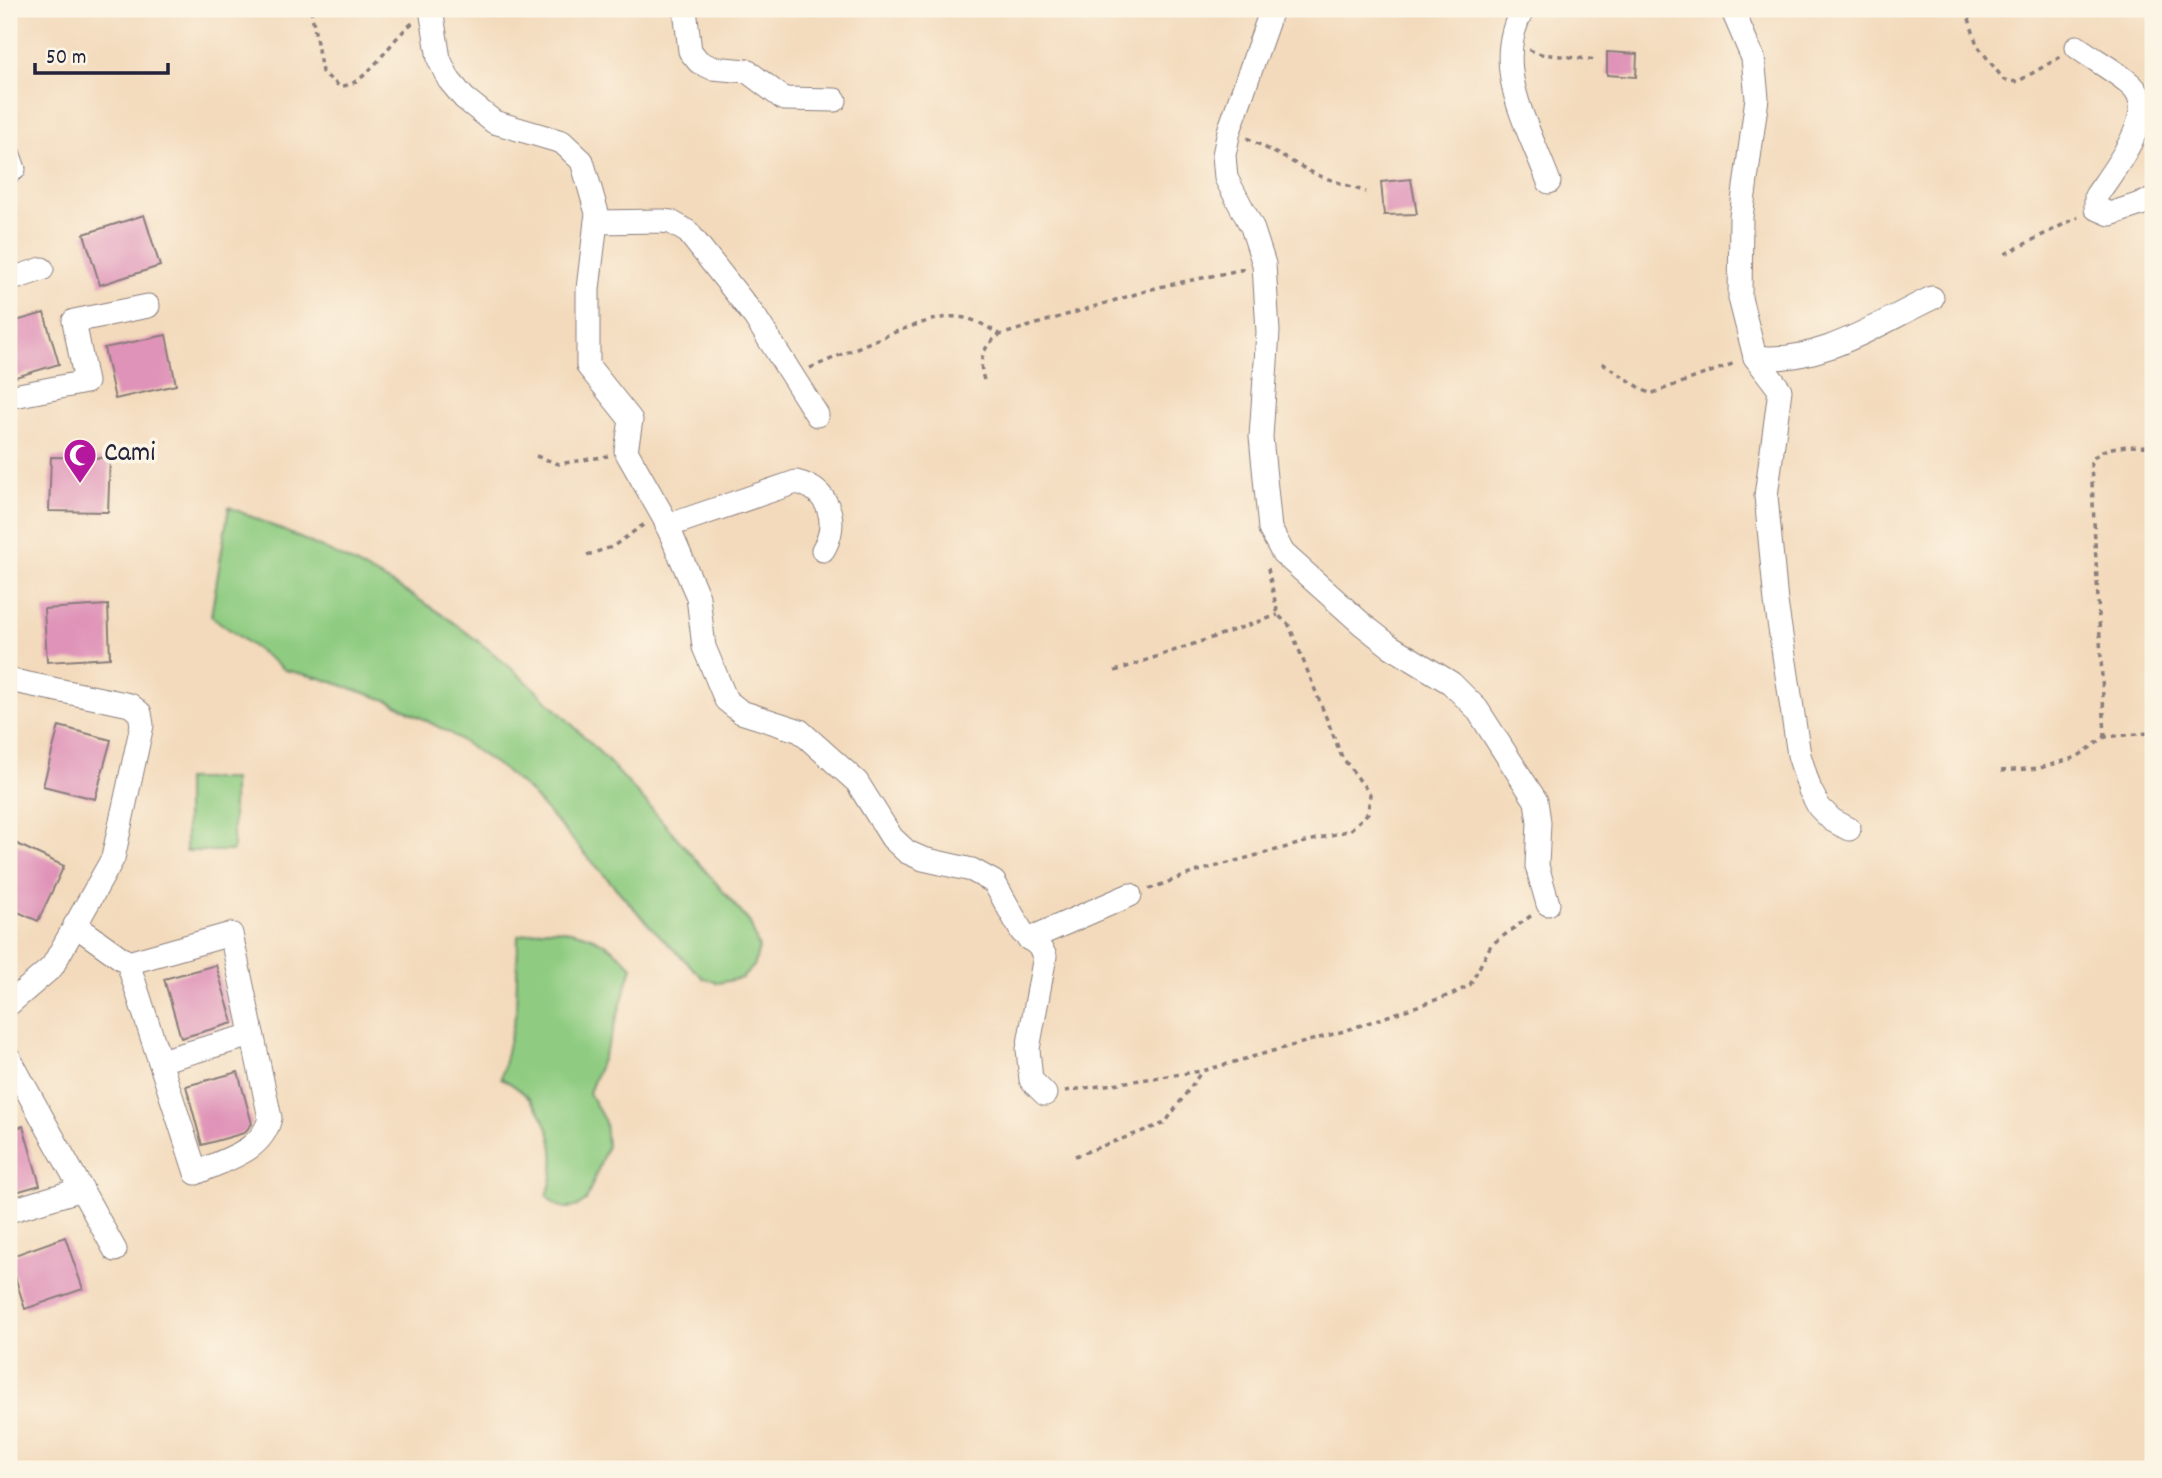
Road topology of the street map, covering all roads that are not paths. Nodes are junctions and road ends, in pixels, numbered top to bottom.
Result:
1 (685, 9) edge
2 (1272, 9) edge
3 (1523, 9) edge
4 (1732, 9) edge
5 (431, 10) edge
6 (2077, 47) road end
7 (835, 100) dead end
8 (9, 155) edge
9 (9, 170) edge
10 (1549, 182) dead end
11 (2153, 200) edge
12 (596, 222) junction
13 (42, 269) dead end
14 (9, 280) edge
15 (1932, 298) dead end
16 (148, 306) dead end
17 (1755, 357) junction
18 (9, 397) edge
19 (817, 415) dead end
20 (666, 522) junction
21 (823, 550) dead end
22 (9, 680) edge
23 (1849, 829) dead end
24 (1130, 895) road end
25 (1548, 904) road end
26 (75, 925) junction
27 (1029, 939) junction
28 (128, 963) junction
29 (9, 1004) edge
30 (253, 1035) junction
31 (9, 1058) edge
32 (160, 1061) junction
33 (1045, 1094) road end
34 (82, 1189) junction
35 (9, 1211) edge
36 (116, 1250) dead end

1 - 7 street
2 - 25 street
3 - 10 street
4 - 17 street
5 - 12 street
6 - 11 street
8 - 9 street
12 - 19 street
12 - 20 street
13 - 14 street
15 - 17 street
16 - 18 street
17 - 23 street
20 - 21 street
20 - 27 street
22 - 26 street
24 - 27 street
26 - 28 street
26 - 29 street
27 - 33 street
28 - 30 street
28 - 32 street
30 - 32 street
30 - 32 street
31 - 34 street
34 - 35 street
34 - 36 street

